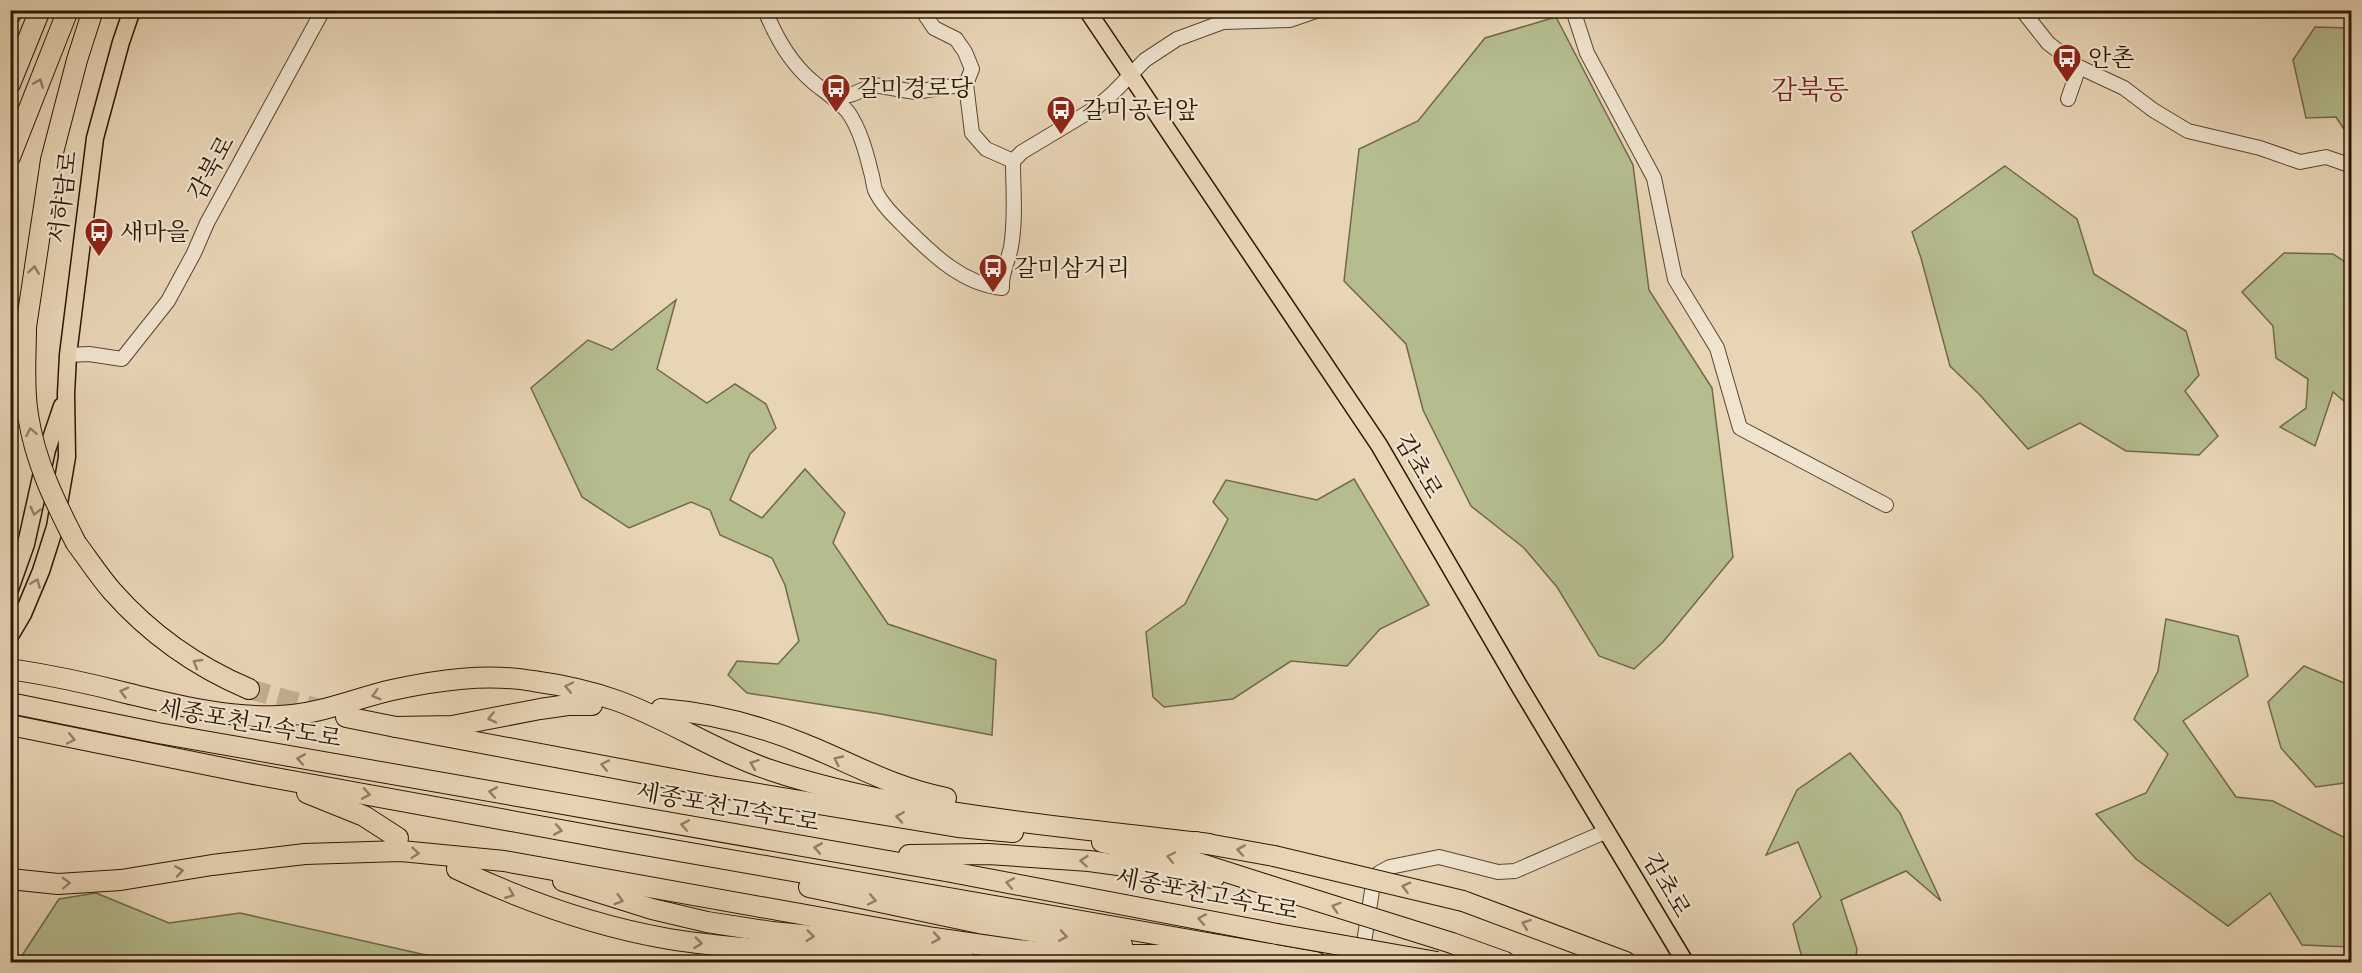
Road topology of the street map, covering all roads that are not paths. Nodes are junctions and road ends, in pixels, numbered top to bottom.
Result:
1 (13, 10) edge
2 (40, 10) edge
3 (68, 10) edge
4 (93, 10) edge
5 (132, 10) edge
6 (324, 10) edge
7 (765, 10) edge
8 (922, 10) edge
9 (1087, 10) edge
10 (1320, 10) edge
11 (1573, 10) edge
12 (2022, 10) edge
13 (10, 15) edge
14 (2079, 67) junction
15 (1131, 75) junction
16 (10, 84) edge
17 (966, 84) junction
18 (835, 99) junction
19 (2068, 99) dead end
20 (10, 157) edge
21 (1013, 161) junction
22 (2352, 166) edge
23 (26, 327) junction
24 (68, 355) junction
25 (66, 393) junction
26 (10, 411) edge
27 (1886, 505) dead end
28 (10, 589) edge
29 (10, 636) edge
30 (17, 670) edge
31 (249, 689) tunnel mouth
32 (16, 704) edge
33 (592, 705) dead end
34 (661, 709) dead end
35 (346, 717) tunnel mouth
36 (12, 726) edge
37 (396, 727) junction
38 (248, 773) junction
39 (1607, 831) junction
40 (398, 838) dead end
41 (610, 839) junction
42 (1209, 844) junction
43 (865, 856) junction
44 (504, 861) junction
45 (457, 869) dead end
46 (10, 879) edge
47 (1267, 885) junction
48 (1273, 954) junction
49 (1183, 955) junction
50 (905, 963) edge
51 (967, 963) edge
52 (1316, 963) edge
53 (1361, 963) edge
54 (1437, 963) edge
55 (1505, 963) edge
56 (1626, 963) edge
57 (1685, 963) edge

1 - 13 highway
2 - 16 highway
20 -> 3 highway
23 -> 4 highway
5 - 24 main road, 서하남로
6 - 24 street, 감북로
7 - 18 street
8 - 17 street
9 - 15 main road, 감초로
10 - 15 street
11 - 27 street
12 - 14 street
14 - 19 street
14 - 22 street
15 - 21 street
15 - 39 main road, 감초로
17 - 18 street
17 - 21 street
18 - 21 street
23 - 26 highway, bridge
31 -> 23 highway, bridge
24 - 25 main road, 서하남로
25 -> 28 main road, 서하남로
29 -> 25 main road, 서하남로
42 -> 30 highway
43 -> 32 highway, 세종포천고속도로
33 -> 37 highway
42 -> 34 highway
35 - 37 highway
36 -> 38 highway, 세종포천고속도로
47 -> 37 highway
38 - 40 highway
38 -> 41 highway, 세종포천고속도로
39 - 53 street
39 - 57 main road, 감초로
41 - 48 highway, 세종포천고속도로
41 -> 49 highway
56 -> 42 highway, bridge
47 -> 43 highway
54 -> 43 highway, 세종포천고속도로, bridge
46 -> 44 highway
44 -> 49 highway
44 -> 51 highway
45 -> 50 highway
55 -> 47 highway, bridge
48 - 49 highway
48 - 52 highway, 세종포천고속도로

